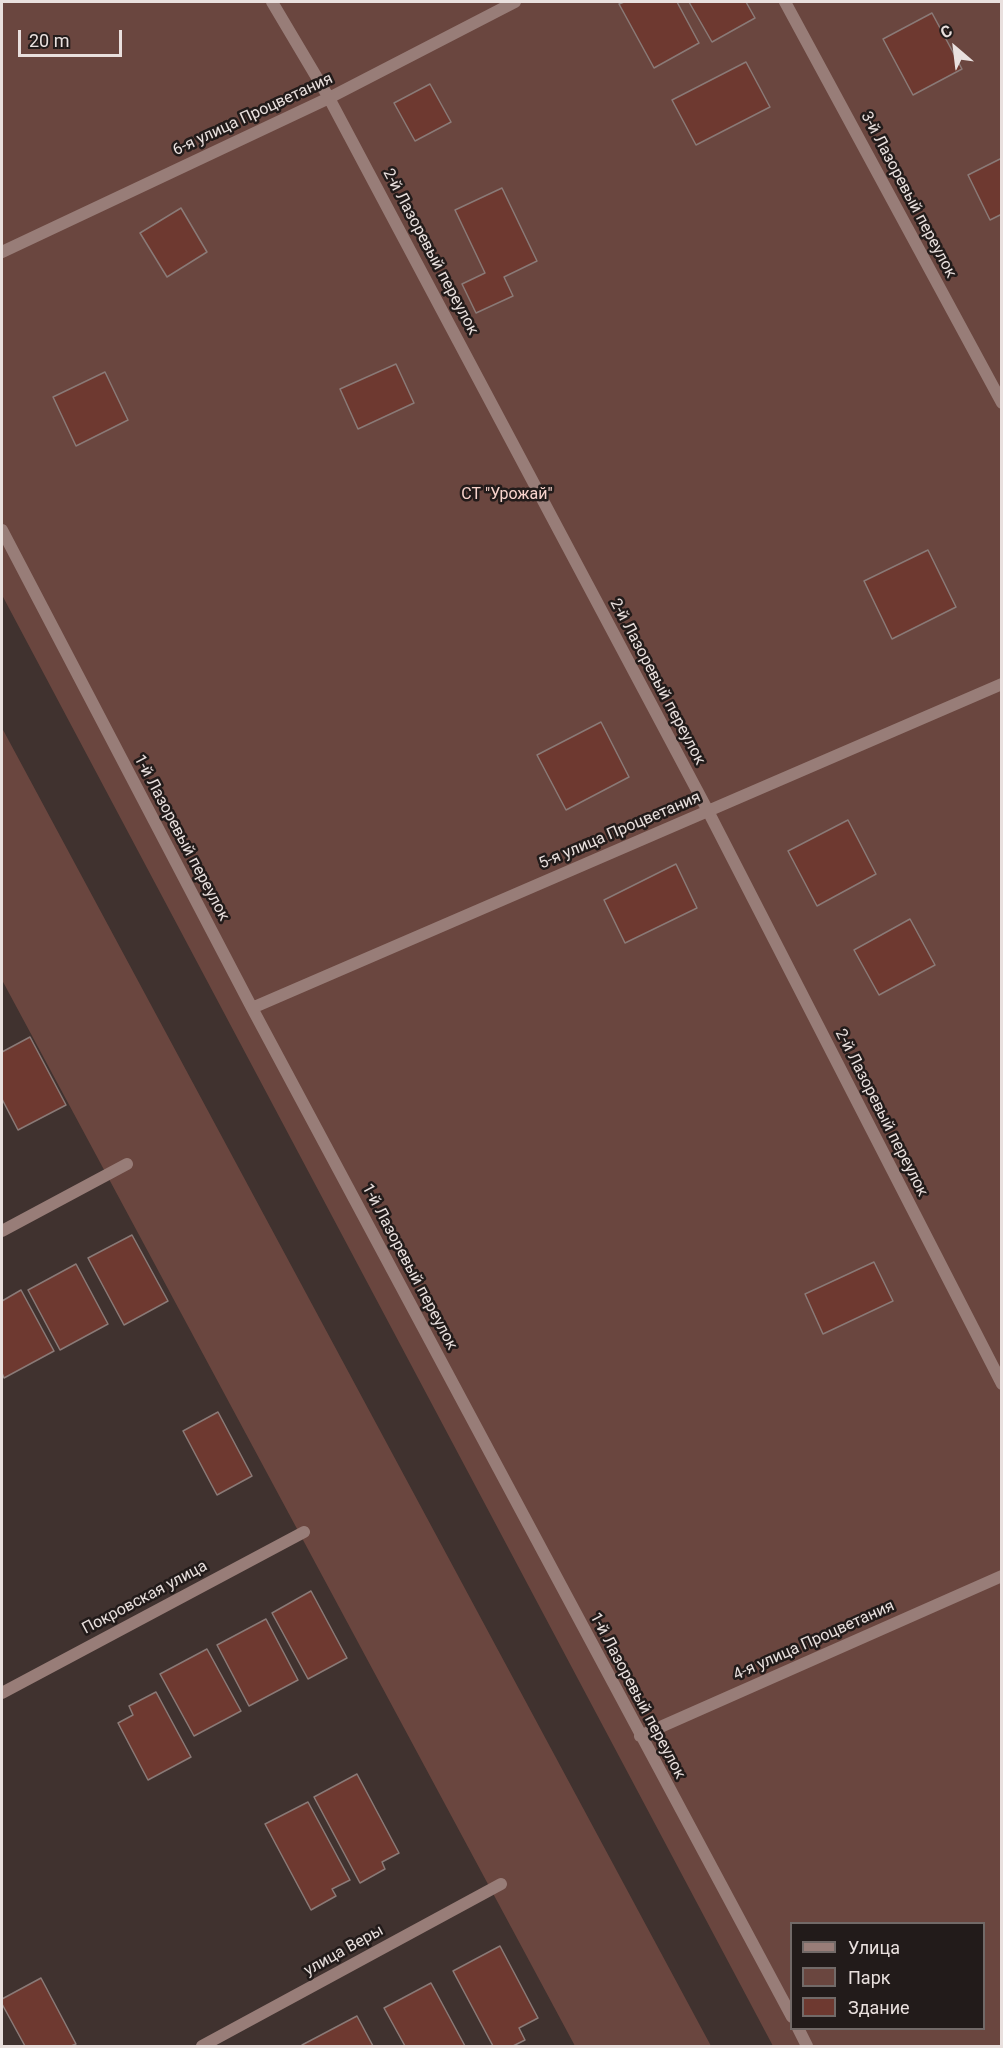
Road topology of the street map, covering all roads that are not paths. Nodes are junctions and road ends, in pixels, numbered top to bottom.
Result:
1 (272, 2) edge
2 (515, 2) edge
3 (785, 2) edge
4 (329, 98) junction
5 (2, 252) edge
6 (1002, 403) edge
7 (2, 530) edge
8 (1002, 684) edge
9 (708, 812) junction
10 (252, 1008) junction
11 (127, 1164) dead end
12 (2, 1231) edge
13 (1002, 1384) edge
14 (304, 1532) dead end
15 (1002, 1576) edge
16 (2, 1693) edge
17 (640, 1736) junction
18 (501, 1884) dead end
19 (790, 2013) edge
20 (799, 2030) edge
21 (202, 2046) edge
22 (807, 2046) edge

1 - 4 street, 2-й Лазоревый переулок
2 - 4 street, 6-я улица Процветания
3 - 6 street, 3-й Лазоревый переулок
4 - 5 street, 6-я улица Процветания
4 - 9 street, 2-й Лазоревый переулок
7 - 10 street, 1-й Лазоревый переулок
8 - 9 street, 5-я улица Процветания
9 - 10 street, 5-я улица Процветания
9 - 13 street, 2-й Лазоревый переулок
10 - 17 street, 1-й Лазоревый переулок
11 - 12 street
14 - 16 street, Покровская улица
15 - 17 street, 4-я улица Процветания
17 - 19 street, 1-й Лазоревый переулок
18 - 21 street, улица Веры
20 - 22 street

